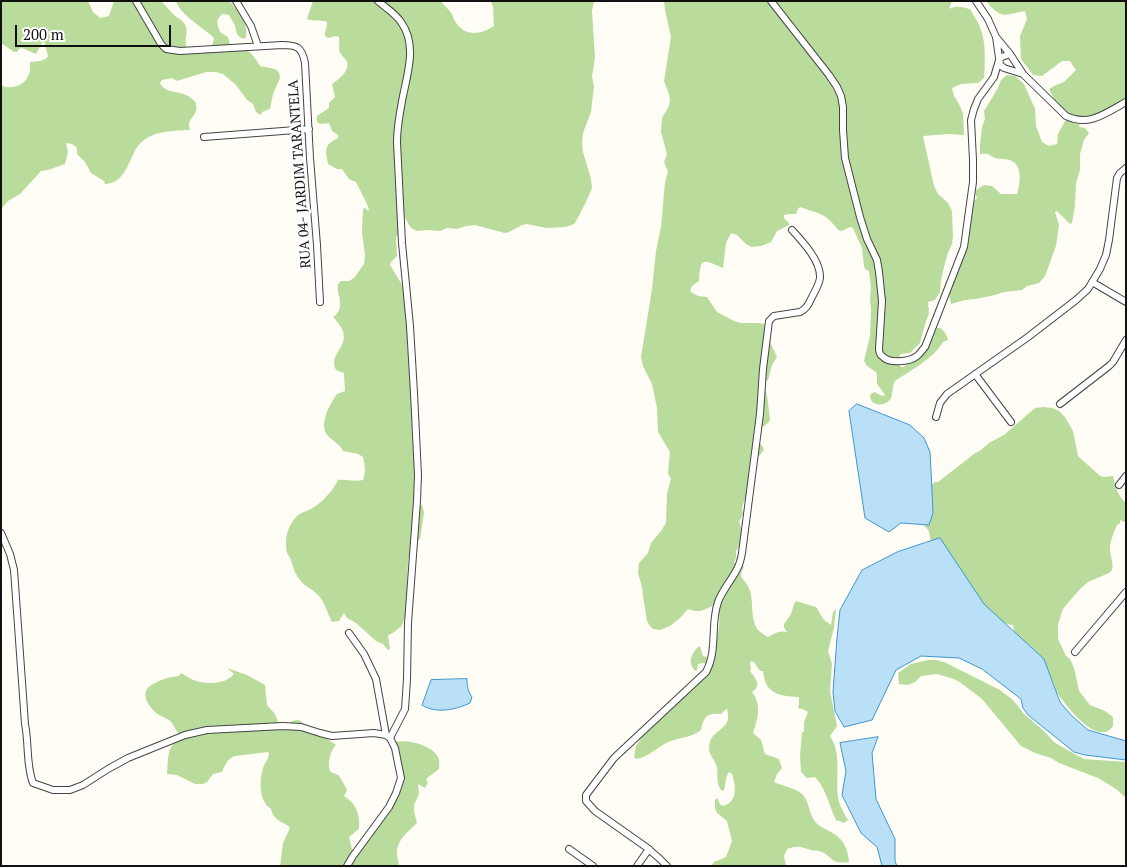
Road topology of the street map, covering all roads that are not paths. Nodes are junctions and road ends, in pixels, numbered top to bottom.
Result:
1 (136, 1) edge
2 (236, 1) edge
3 (378, 1) edge
4 (771, 1) edge
5 (976, 1) edge
6 (996, 37) junction
7 (258, 46) junction
8 (1010, 54) junction
9 (999, 60) junction
10 (1017, 63) junction
11 (1008, 69) junction
12 (1023, 74) junction
13 (994, 77) junction
14 (1126, 102) edge
15 (309, 129) junction
16 (204, 137) dead end
17 (1126, 168) edge
18 (792, 230) dead end
19 (1092, 282) junction
20 (320, 302) dead end
21 (1126, 302) edge
22 (1126, 340) edge
23 (975, 374) junction
24 (1060, 404) dead end
25 (936, 417) dead end
26 (1012, 422) dead end
27 (1126, 476) edge
28 (1119, 485) dead end
29 (1, 533) edge
30 (1126, 592) edge
31 (349, 633) dead end
32 (1075, 652) dead end
33 (388, 737) junction
34 (649, 849) junction
35 (569, 850) dead end
36 (347, 866) edge
37 (593, 866) edge
38 (638, 866) edge
39 (667, 866) edge

1 - 7 street
2 - 7 street
3 - 33 street
4 - 13 street
5 - 6 street
6 - 8 street
6 - 9 street
7 - 15 street, RUA 04- JARDIM TARANTELA
8 - 9 street
8 - 10 street
9 - 11 street
9 - 13 street
10 - 11 street
10 - 12 street
11 - 12 street
11 - 13 street
12 - 14 street
15 - 16 street
15 - 20 street, RUA 04- JARDIM TARANTELA
17 - 19 street
18 - 34 street
19 - 21 street
19 - 23 street
22 - 24 street
23 - 25 street
23 - 26 street
27 - 28 street
29 - 33 street
30 - 32 street
31 - 33 street
33 - 36 street
34 - 38 street
34 - 39 street
35 - 37 street

